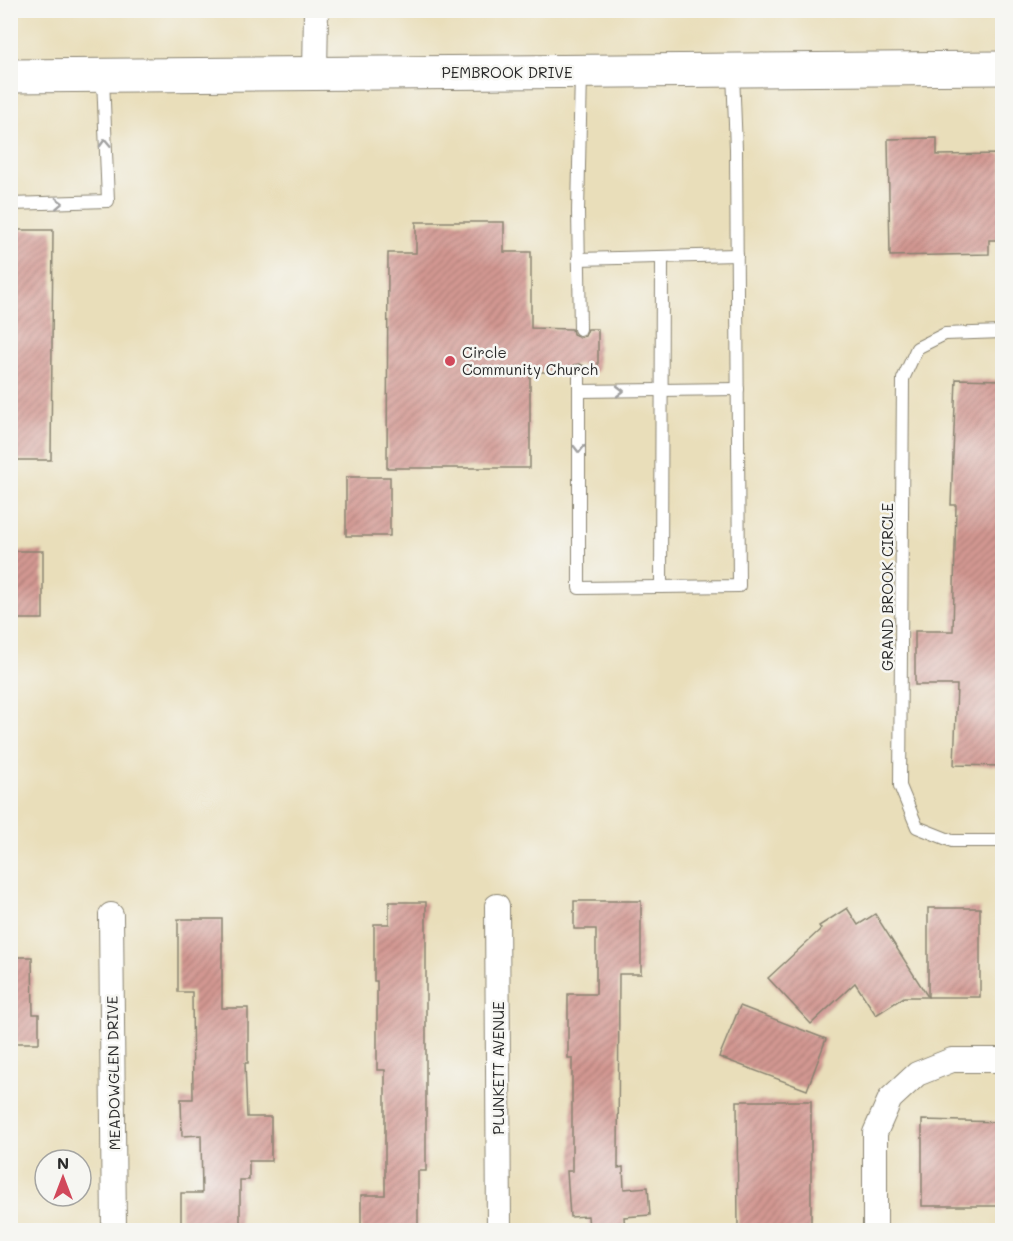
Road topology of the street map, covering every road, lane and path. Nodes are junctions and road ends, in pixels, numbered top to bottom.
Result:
1 (316, 10) edge
2 (1002, 68) edge
3 (733, 70) junction
4 (581, 72) junction
5 (315, 74) junction
6 (10, 76) edge
7 (103, 76) junction
8 (10, 204) edge
9 (737, 255) junction
10 (662, 257) junction
11 (578, 259) junction
12 (580, 329) dead end
13 (1002, 332) edge
14 (579, 372) dead end
15 (738, 389) junction
16 (579, 391) junction
17 (662, 391) junction
18 (661, 587) junction
19 (1002, 841) edge
20 (496, 906) dead end
21 (111, 915) dead end
22 (1002, 1060) edge
23 (114, 1230) edge
24 (499, 1230) edge
25 (875, 1230) edge

1 - 5 street
2 - 3 street, PEMBROOK DRIVE
3 - 4 street, PEMBROOK DRIVE
3 - 9 lane
4 - 5 street, PEMBROOK DRIVE
4 - 11 lane
5 - 7 street, PEMBROOK DRIVE
6 - 7 street, PEMBROOK DRIVE
8 -> 7 lane
9 - 10 lane
9 - 15 lane
10 - 11 lane
10 - 17 lane
11 - 12 lane
13 - 19 lane, GRAND BROOK CIRCLE
14 - 16 lane
15 - 17 lane
15 - 18 lane
16 -> 17 lane
16 -> 18 lane
17 - 18 lane
20 - 24 street, PLUNKETT AVENUE
21 - 23 street, MEADOWGLEN DRIVE
22 - 25 street

